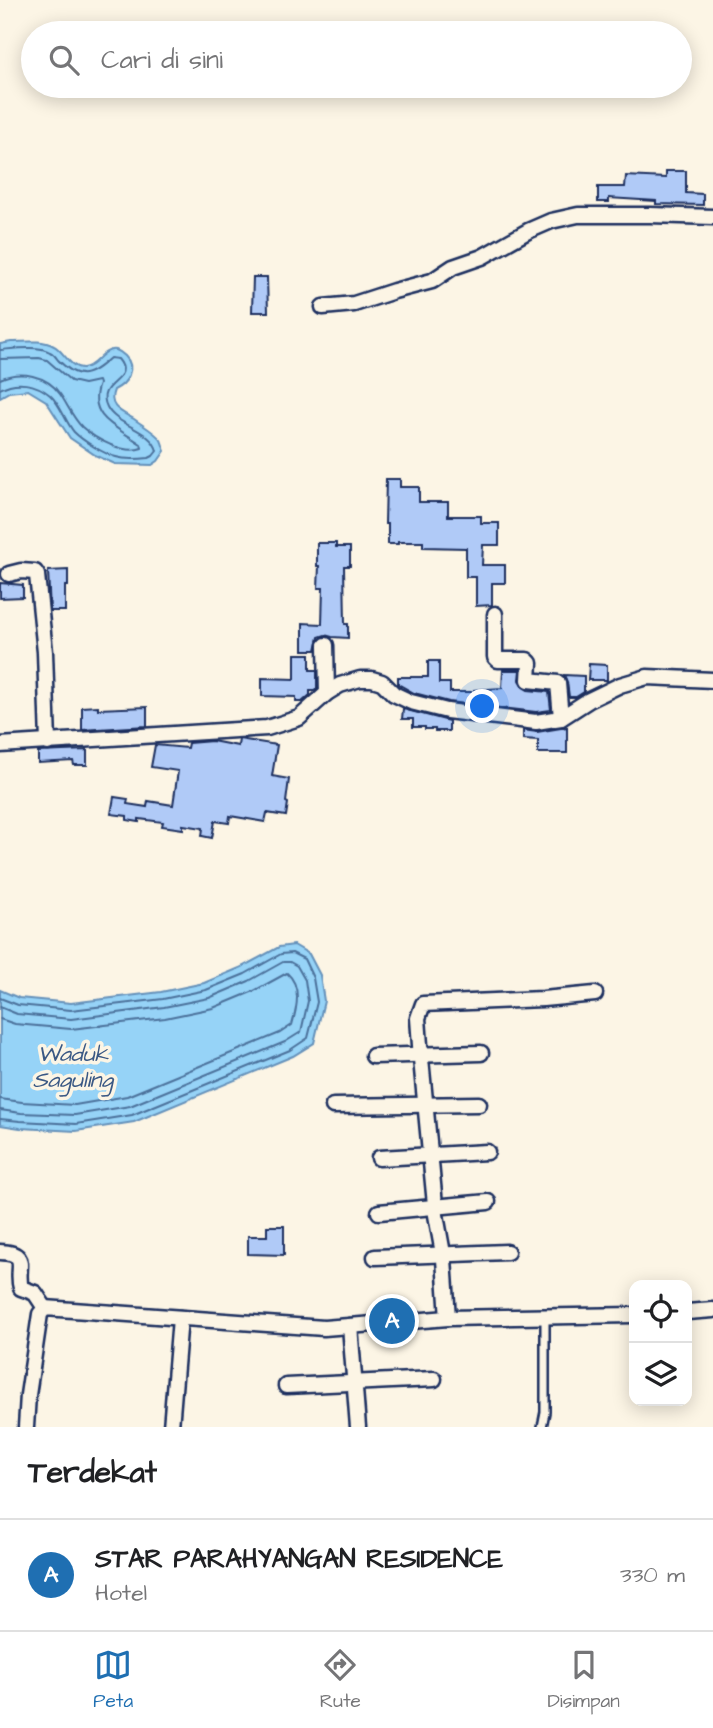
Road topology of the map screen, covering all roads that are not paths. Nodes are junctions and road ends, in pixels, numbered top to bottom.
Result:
1 (713, 218) edge
2 (323, 307) dead end
3 (9, 574) dead end
4 (495, 614) dead end
5 (326, 645) dead end
6 (713, 680) edge
7 (327, 693) junction
8 (561, 718) junction
9 (48, 743) junction
10 (0, 745) edge
11 (595, 994) dead end
12 (481, 1053) dead end
13 (420, 1054) junction
14 (373, 1056) dead end
15 (479, 1104) dead end
16 (333, 1106) dead end
17 (425, 1106) junction
18 (487, 1152) dead end
19 (430, 1156) junction
20 (379, 1158) dead end
21 (488, 1202) dead end
22 (435, 1207) junction
23 (379, 1212) dead end
24 (0, 1252) edge
25 (508, 1252) dead end
26 (444, 1254) junction
27 (375, 1257) dead end
28 (45, 1308) junction
29 (713, 1310) edge
30 (692, 1312) edge
31 (629, 1315) edge
32 (545, 1317) junction
33 (180, 1318) junction
34 (449, 1318) junction
35 (350, 1326) junction
36 (434, 1379) dead end
37 (354, 1382) junction
38 (286, 1386) dead end
39 (26, 1427) edge
40 (170, 1427) edge
41 (358, 1427) edge
42 (542, 1427) edge

1 - 2 street
3 - 9 street
4 - 8 street
5 - 7 street
6 - 8 street
7 - 8 street
7 - 9 street
9 - 10 street
11 - 13 street
12 - 13 street
13 - 14 street
13 - 17 street
15 - 17 street
16 - 17 street
17 - 19 street
18 - 19 street
19 - 20 street
19 - 22 street
21 - 22 street
22 - 23 street
22 - 26 street
24 - 28 street
25 - 26 street
26 - 27 street
26 - 34 street
28 - 33 street
28 - 39 street
29 - 30 street
31 - 32 street
32 - 34 street
32 - 42 lane
33 - 35 street
33 - 40 street
34 - 35 street
35 - 37 street
36 - 37 street
37 - 38 street
37 - 41 street

